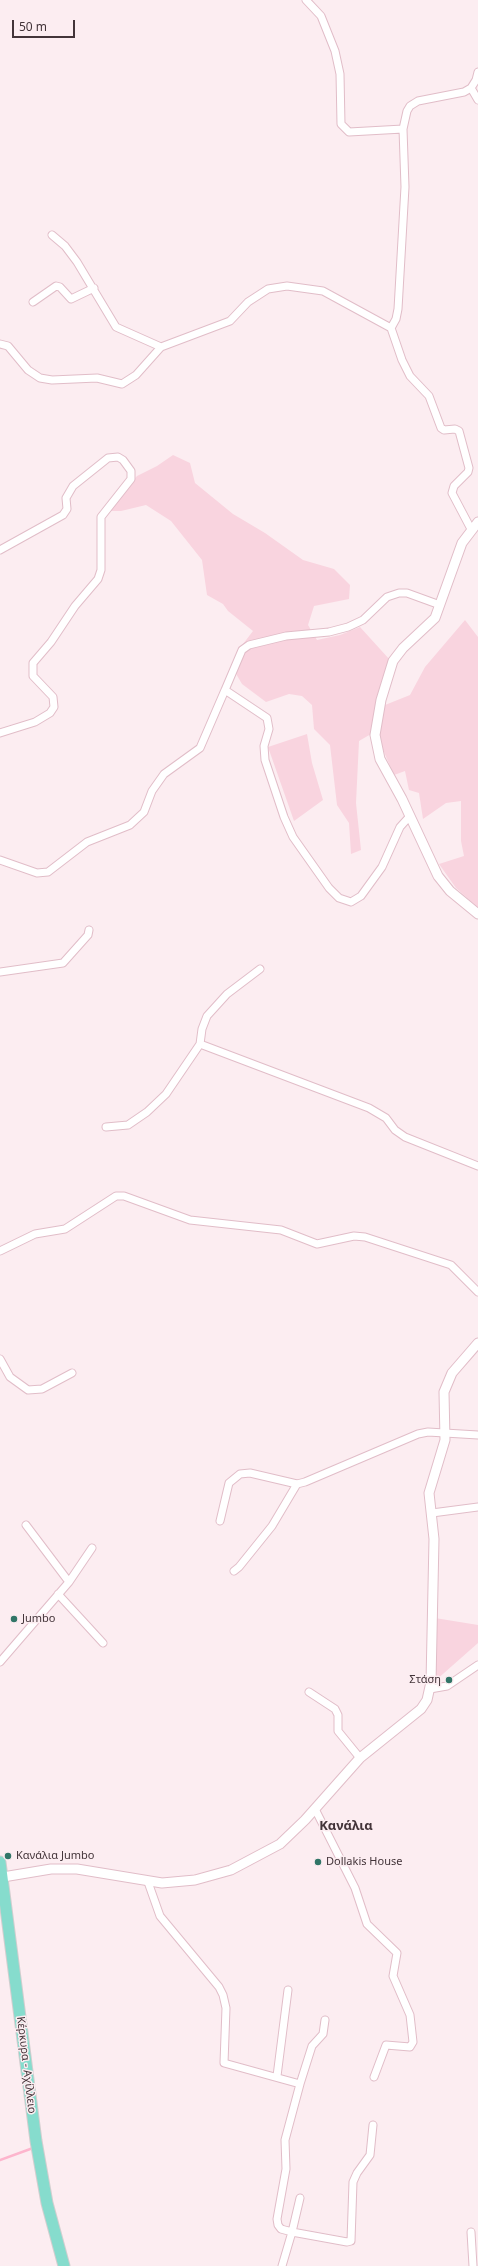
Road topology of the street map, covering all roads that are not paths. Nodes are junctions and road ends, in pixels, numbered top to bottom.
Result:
1 (306, 0) edge
2 (478, 72) edge
3 (471, 88) junction
4 (478, 100) edge
5 (403, 129) junction
6 (52, 235) dead end
7 (94, 288) junction
8 (33, 302) dead end
9 (391, 328) junction
10 (0, 344) edge
11 (161, 347) junction
12 (475, 525) edge
13 (0, 550) edge
14 (440, 605) junction
15 (225, 690) junction
16 (0, 733) edge
17 (410, 816) junction
18 (0, 860) edge
19 (478, 914) edge
20 (89, 930) dead end
21 (260, 969) dead end
22 (0, 972) edge
23 (200, 1044) junction
24 (106, 1128) dead end
25 (478, 1166) edge
26 (0, 1251) edge
27 (478, 1292) edge
28 (478, 1343) edge
29 (0, 1359) edge
30 (72, 1373) dead end
31 (446, 1433) junction
32 (478, 1435) edge
33 (297, 1484) junction
34 (478, 1507) edge
35 (432, 1513) junction
36 (220, 1521) dead end
37 (26, 1525) dead end
38 (92, 1548) dead end
39 (234, 1570) dead end
40 (69, 1582) junction
41 (58, 1594) junction
42 (103, 1643) dead end
43 (0, 1662) edge
44 (478, 1665) edge
45 (430, 1689) junction
46 (308, 1692) dead end
47 (360, 1758) junction
48 (315, 1809) junction
49 (0, 1862) edge
50 (3, 1876) junction
51 (148, 1882) junction
52 (288, 1990) dead end
53 (325, 2020) dead end
54 (277, 2076) junction
55 (374, 2078) dead end
56 (300, 2084) junction
57 (373, 2125) dead end
58 (300, 2198) dead end
59 (292, 2232) junction
60 (471, 2232) dead end
61 (475, 2252) edge
62 (64, 2266) edge
63 (282, 2266) edge
64 (473, 2266) edge

1 - 5 street
2 - 3 street
3 - 4 street
3 - 5 street
5 - 9 street
6 - 7 street
7 - 8 street
7 - 11 street
9 - 11 street
9 - 12 street
10 - 11 street
12 - 14 street
13 - 16 street
14 - 15 street
14 - 17 street
15 - 17 street
15 - 18 street
17 - 19 street
20 - 22 street
21 - 23 street
23 - 24 street
23 - 25 street
26 - 27 street
28 - 31 street
29 - 30 street
31 - 32 street
31 - 33 street
31 - 35 street
33 - 36 street
33 - 39 street
34 - 35 street
35 - 45 street
37 - 40 street
38 - 40 street
40 - 41 street
41 - 42 street
41 - 43 street
44 - 45 street
45 - 47 street
46 - 47 street
47 - 48 street
48 - 51 street
48 - 55 street
49 - 50 main road, Κέρκυρα - Αχίλλειο
50 - 51 street
50 - 62 main road, Κέρκυρα - Αχίλλειο
51 - 54 street
52 - 54 street
53 - 56 street
54 - 56 street
56 - 59 street
57 - 59 street
58 - 59 street
59 - 63 street
60 - 61 street
61 - 64 street

